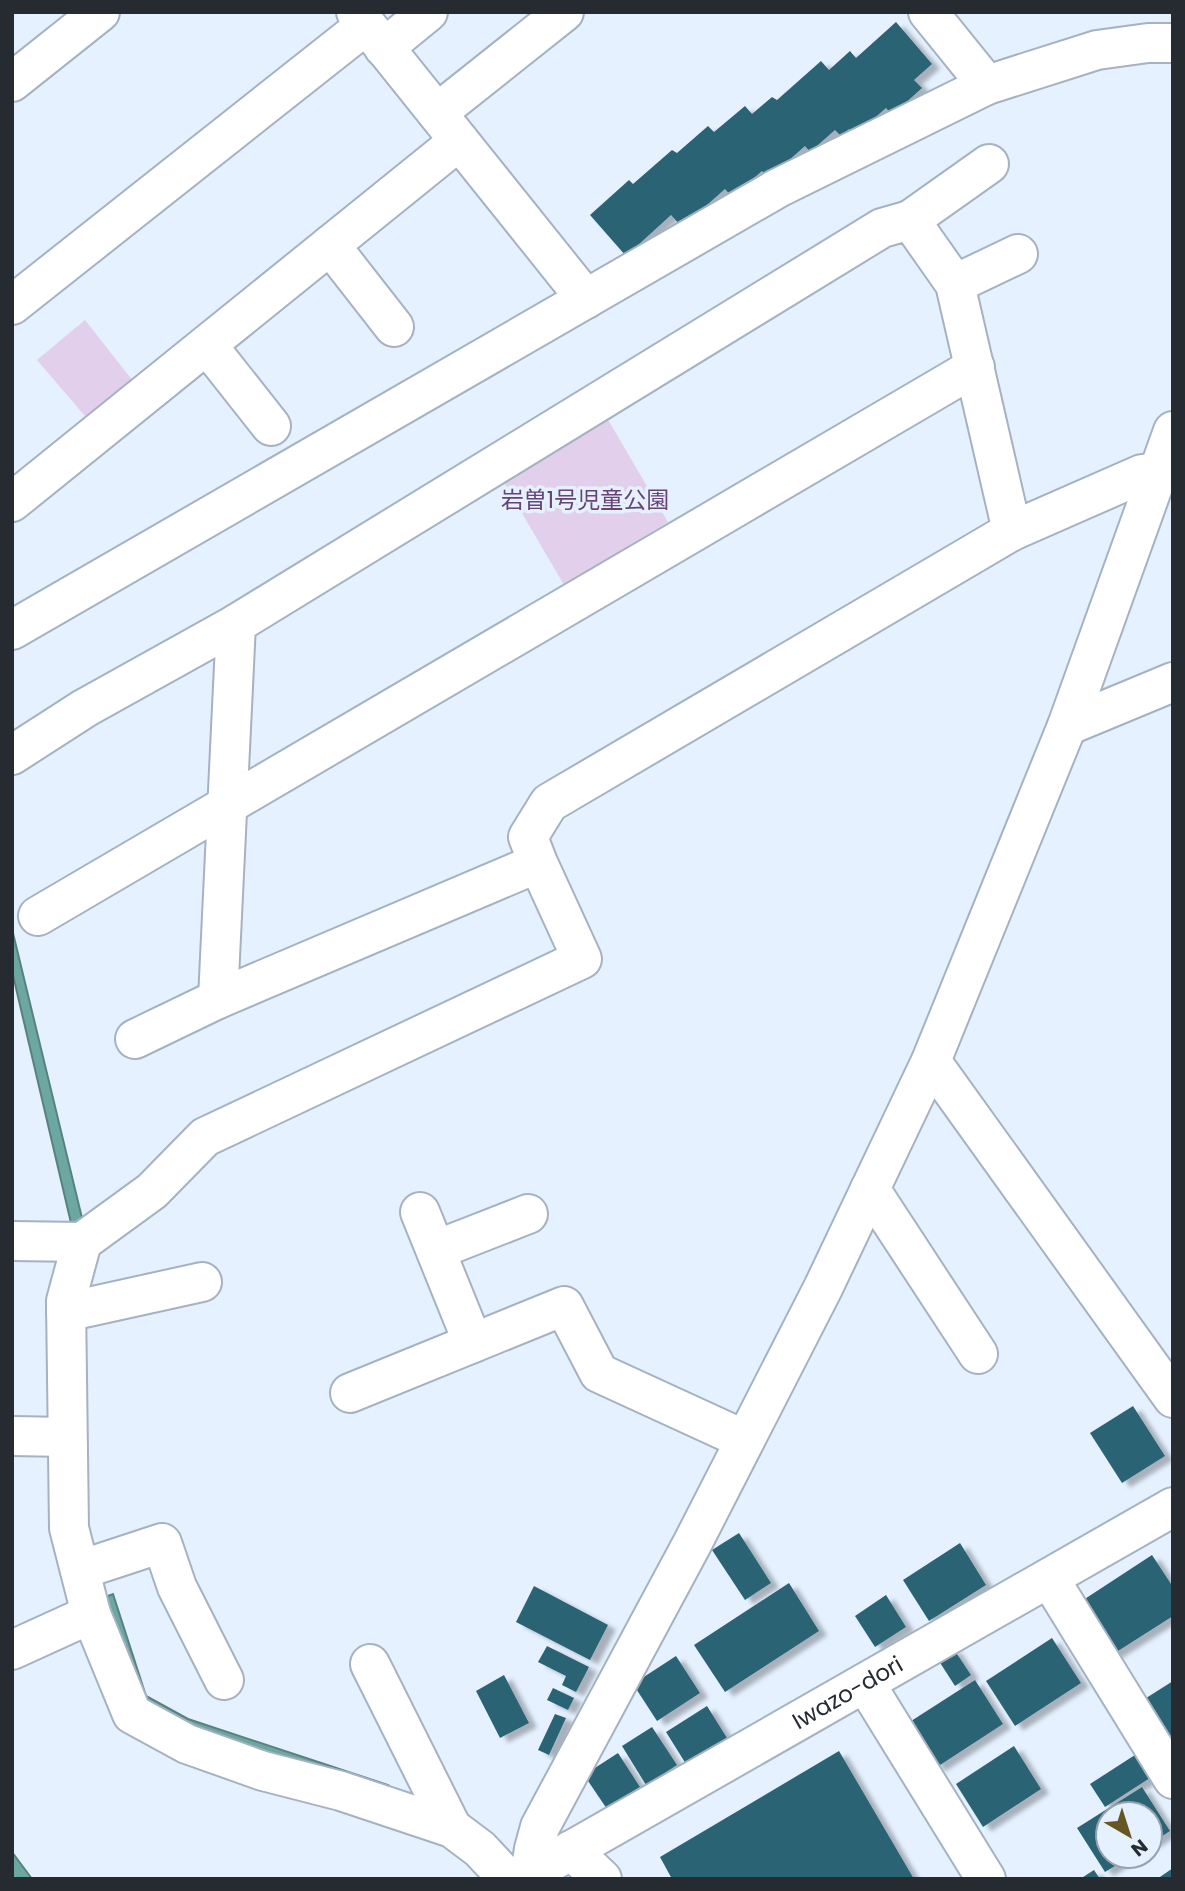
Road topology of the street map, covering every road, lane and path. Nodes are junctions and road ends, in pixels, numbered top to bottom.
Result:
1 (100, 12) edge
2 (428, 12) edge
3 (564, 12) edge
4 (928, 12) edge
5 (369, 28) edge
6 (1173, 43) edge
7 (12, 82) edge
8 (987, 85) junction
9 (448, 127) junction
10 (989, 164) dead end
11 (910, 220) junction
12 (330, 245) junction
13 (1018, 254) dead end
14 (955, 284) junction
15 (586, 299) junction
16 (12, 305) edge
17 (394, 327) dead end
18 (206, 345) junction
19 (975, 367) junction
20 (271, 426) dead end
21 (1173, 431) edge
22 (1159, 472) junction
23 (12, 502) edge
24 (1013, 531) junction
25 (236, 624) junction
26 (12, 630) edge
27 (1173, 682) edge
28 (1067, 726) junction
29 (12, 755) edge
30 (227, 805) junction
31 (538, 863) junction
32 (37, 916) dead end
33 (218, 999) junction
34 (135, 1039) dead end
35 (932, 1061) junction
36 (870, 1189) junction
37 (420, 1212) dead end
38 (528, 1214) dead end
39 (12, 1241) edge
40 (82, 1242) junction
41 (436, 1250) junction
42 (202, 1282) dead end
43 (66, 1312) junction
44 (473, 1343) junction
45 (978, 1354) dead end
46 (1167, 1377) edge
47 (350, 1393) dead end
48 (12, 1436) edge
49 (67, 1437) junction
50 (745, 1440) junction
51 (1173, 1507) edge
52 (80, 1570) junction
53 (1049, 1578) junction
54 (91, 1614) junction
55 (12, 1650) edge
56 (370, 1664) dead end
57 (224, 1679) dead end
58 (865, 1683) junction
59 (1173, 1779) edge
60 (452, 1828) junction
61 (571, 1850) junction
62 (520, 1877) edge
63 (602, 1879) edge
64 (986, 1879) edge

1 - 7 street
2 - 5 street
3 - 9 street
4 - 8 street
5 - 9 street
5 - 16 street
6 - 8 street
8 - 15 street
9 - 12 street
9 - 15 street
10 - 11 street
11 - 14 street
11 - 25 street
12 - 17 street
12 - 18 street
13 - 14 street
14 - 19 street
15 - 26 street
18 - 20 street
18 - 23 street
19 - 24 street
19 - 30 street
21 - 22 street
22 - 24 street
22 - 28 street
24 - 31 street
25 - 29 street
25 - 30 street
27 - 28 street
28 - 35 street
30 - 32 street
30 - 33 street
31 - 33 street
31 - 40 street
33 - 34 street
35 - 36 street
35 - 46 street
36 - 45 street
36 - 50 street
37 - 41 street
38 - 41 street
39 - 40 street
40 - 43 street
41 - 44 street
42 - 43 street
43 - 49 street
44 - 47 street
44 - 50 street
48 - 49 street
49 - 52 street
50 - 62 street
51 - 53 street, Iwazo-dori
52 - 54 street
52 - 57 street
53 - 58 street, Iwazo-dori
53 - 59 street
54 - 55 street
54 - 60 street
56 - 60 street
58 - 61 street, Iwazo-dori
58 - 64 street
60 - 62 street
61 - 62 street, Iwazo-dori
61 - 63 street

